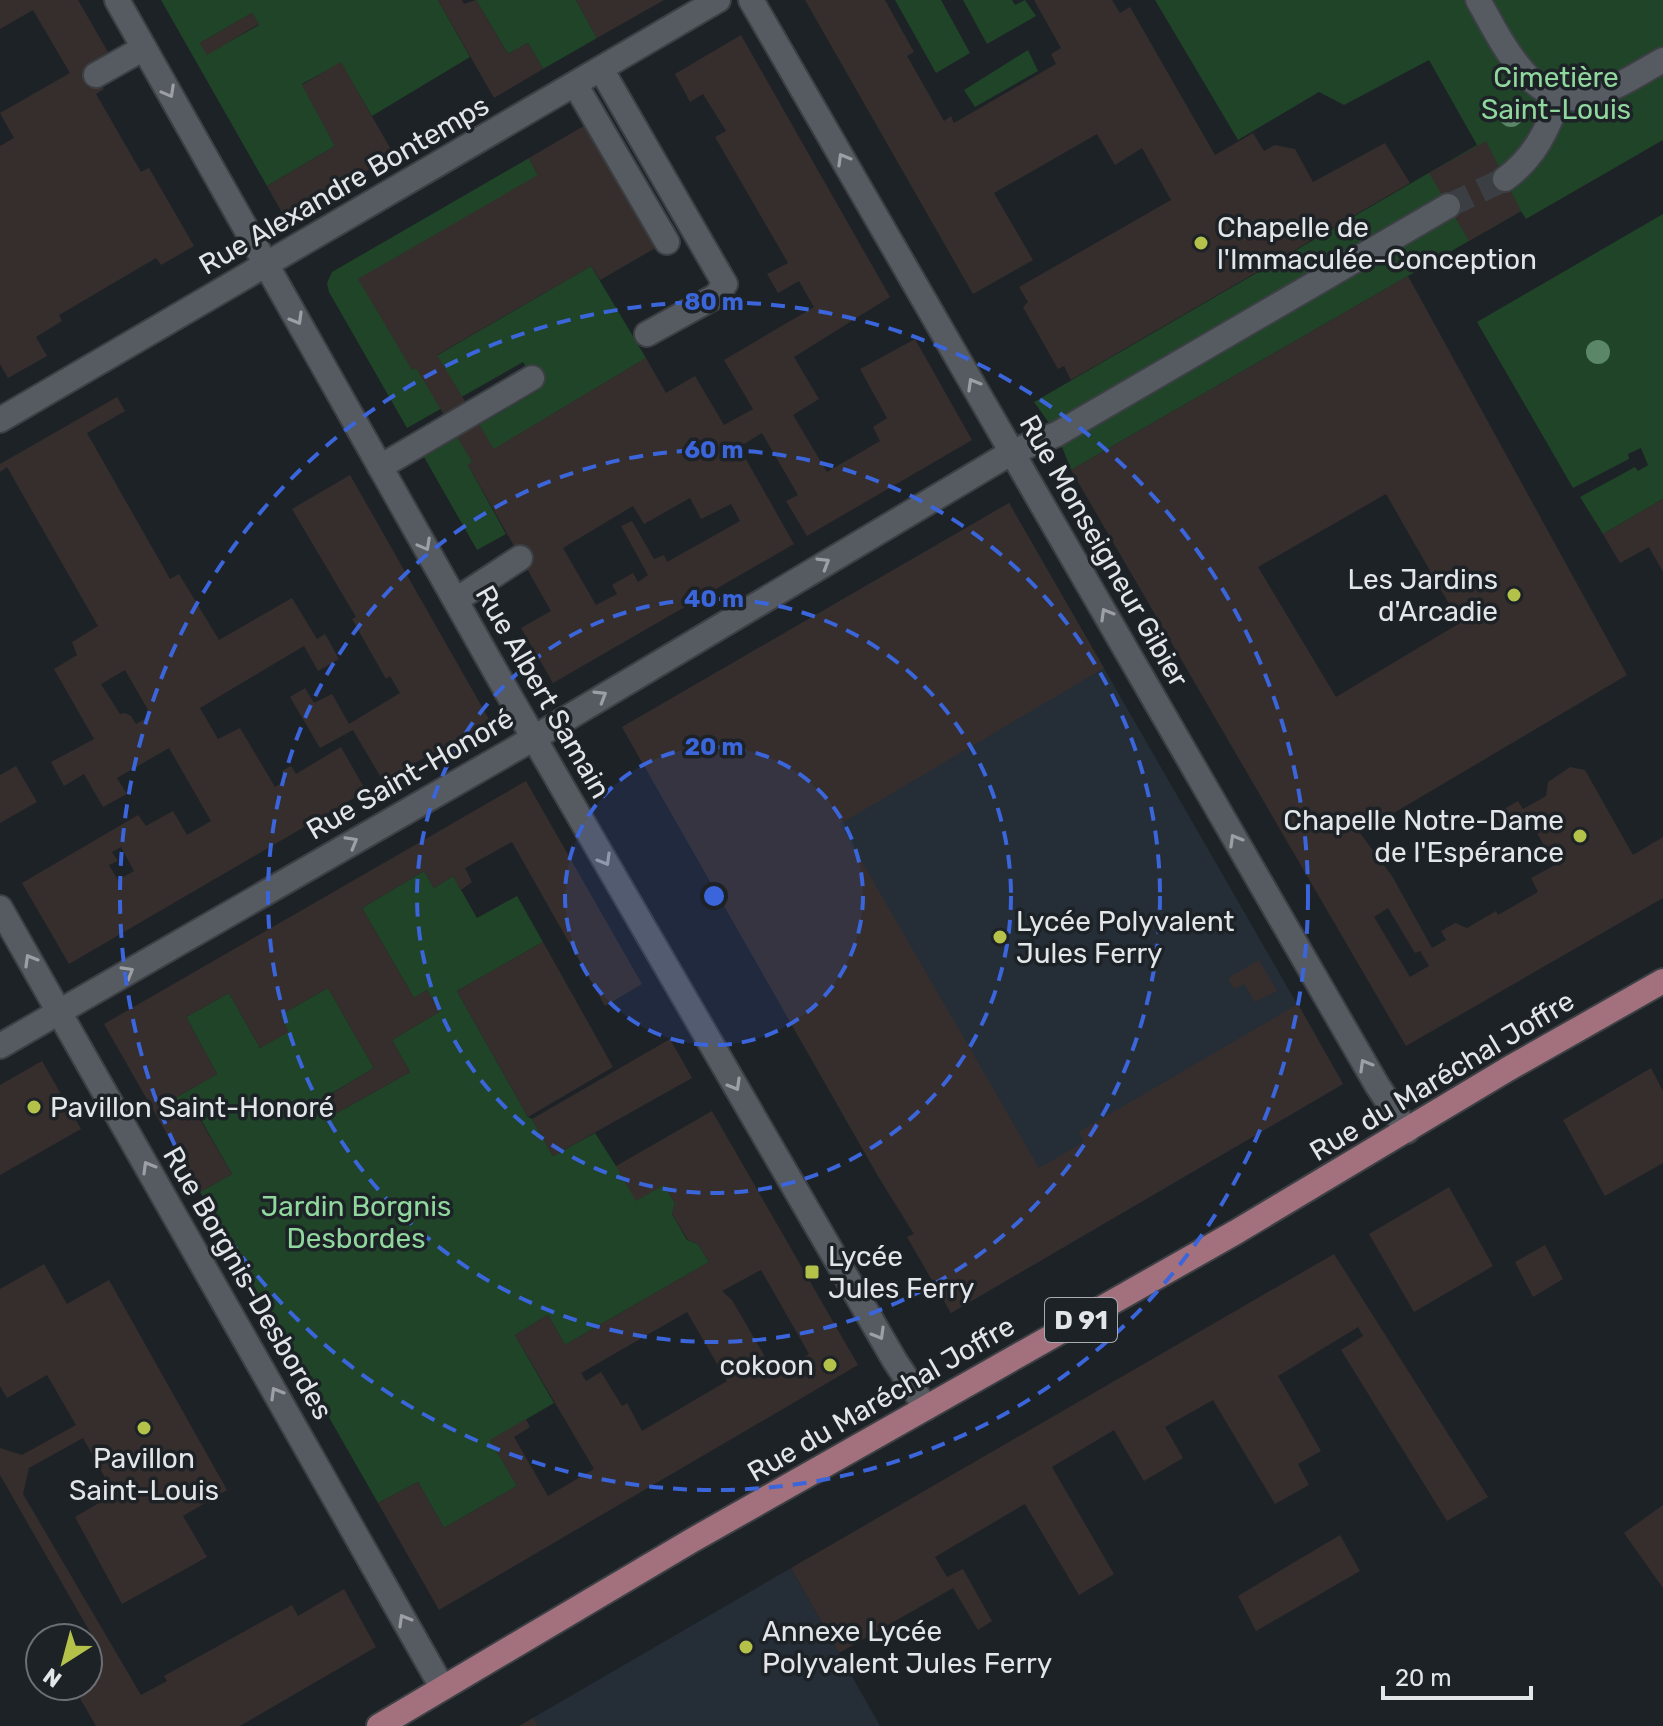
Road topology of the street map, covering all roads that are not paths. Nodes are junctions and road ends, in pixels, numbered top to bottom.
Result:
1 (117, 0) edge
2 (718, 0) edge
3 (751, 0) edge
4 (1478, 0) edge
5 (144, 48) junction
6 (1663, 60) edge
7 (601, 69) junction
8 (96, 75) dead end
9 (575, 84) junction
10 (1559, 96) junction
11 (1505, 179) tunnel mouth
12 (1448, 206) tunnel mouth
13 (667, 242) dead end
14 (266, 265) junction
15 (647, 334) dead end
16 (532, 378) dead end
17 (0, 420) edge
18 (1012, 452) junction
19 (380, 467) junction
20 (520, 558) dead end
21 (456, 600) junction
22 (534, 738) junction
23 (0, 908) edge
24 (1663, 981) edge
25 (60, 1011) junction
26 (0, 1046) edge
27 (1407, 1131) junction
28 (926, 1408) junction
29 (442, 1687) junction
30 (379, 1726) edge

1 - 5 street, Rue Albert Samain
2 - 7 street, Rue Alexandre Bontemps
18 -> 3 street, Rue Monseigneur Gibier
4 - 10 street
5 - 8 street
5 -> 14 street, Rue Albert Samain
6 - 10 street
7 - 9 street, Rue Alexandre Bontemps
7 - 15 street
9 - 13 street
9 - 14 street, Rue Alexandre Bontemps
10 - 11 street
12 - 18 street, Rue Saint-Honoré
14 - 17 street, Rue Alexandre Bontemps
14 -> 19 street, Rue Albert Samain
16 - 19 street
22 -> 18 street, Rue Saint-Honoré
27 -> 18 street, Rue Monseigneur Gibier
19 -> 21 street, Rue Albert Samain
20 - 21 street
21 - 22 street, Rue Albert Samain
25 -> 22 street, Rue Saint-Honoré
22 -> 28 street, Rue Albert Samain
25 -> 23 street, Rue Borgnis-Desbordes
24 - 27 main road, Rue du Maréchal Joffre / D 91
25 - 26 street, Rue Saint-Honoré
29 -> 25 street, Rue Borgnis-Desbordes
27 - 28 main road, Rue du Maréchal Joffre / D 91
28 - 29 main road, Rue du Maréchal Joffre / D 91
29 - 30 main road, Rue du Maréchal Joffre / D 91

